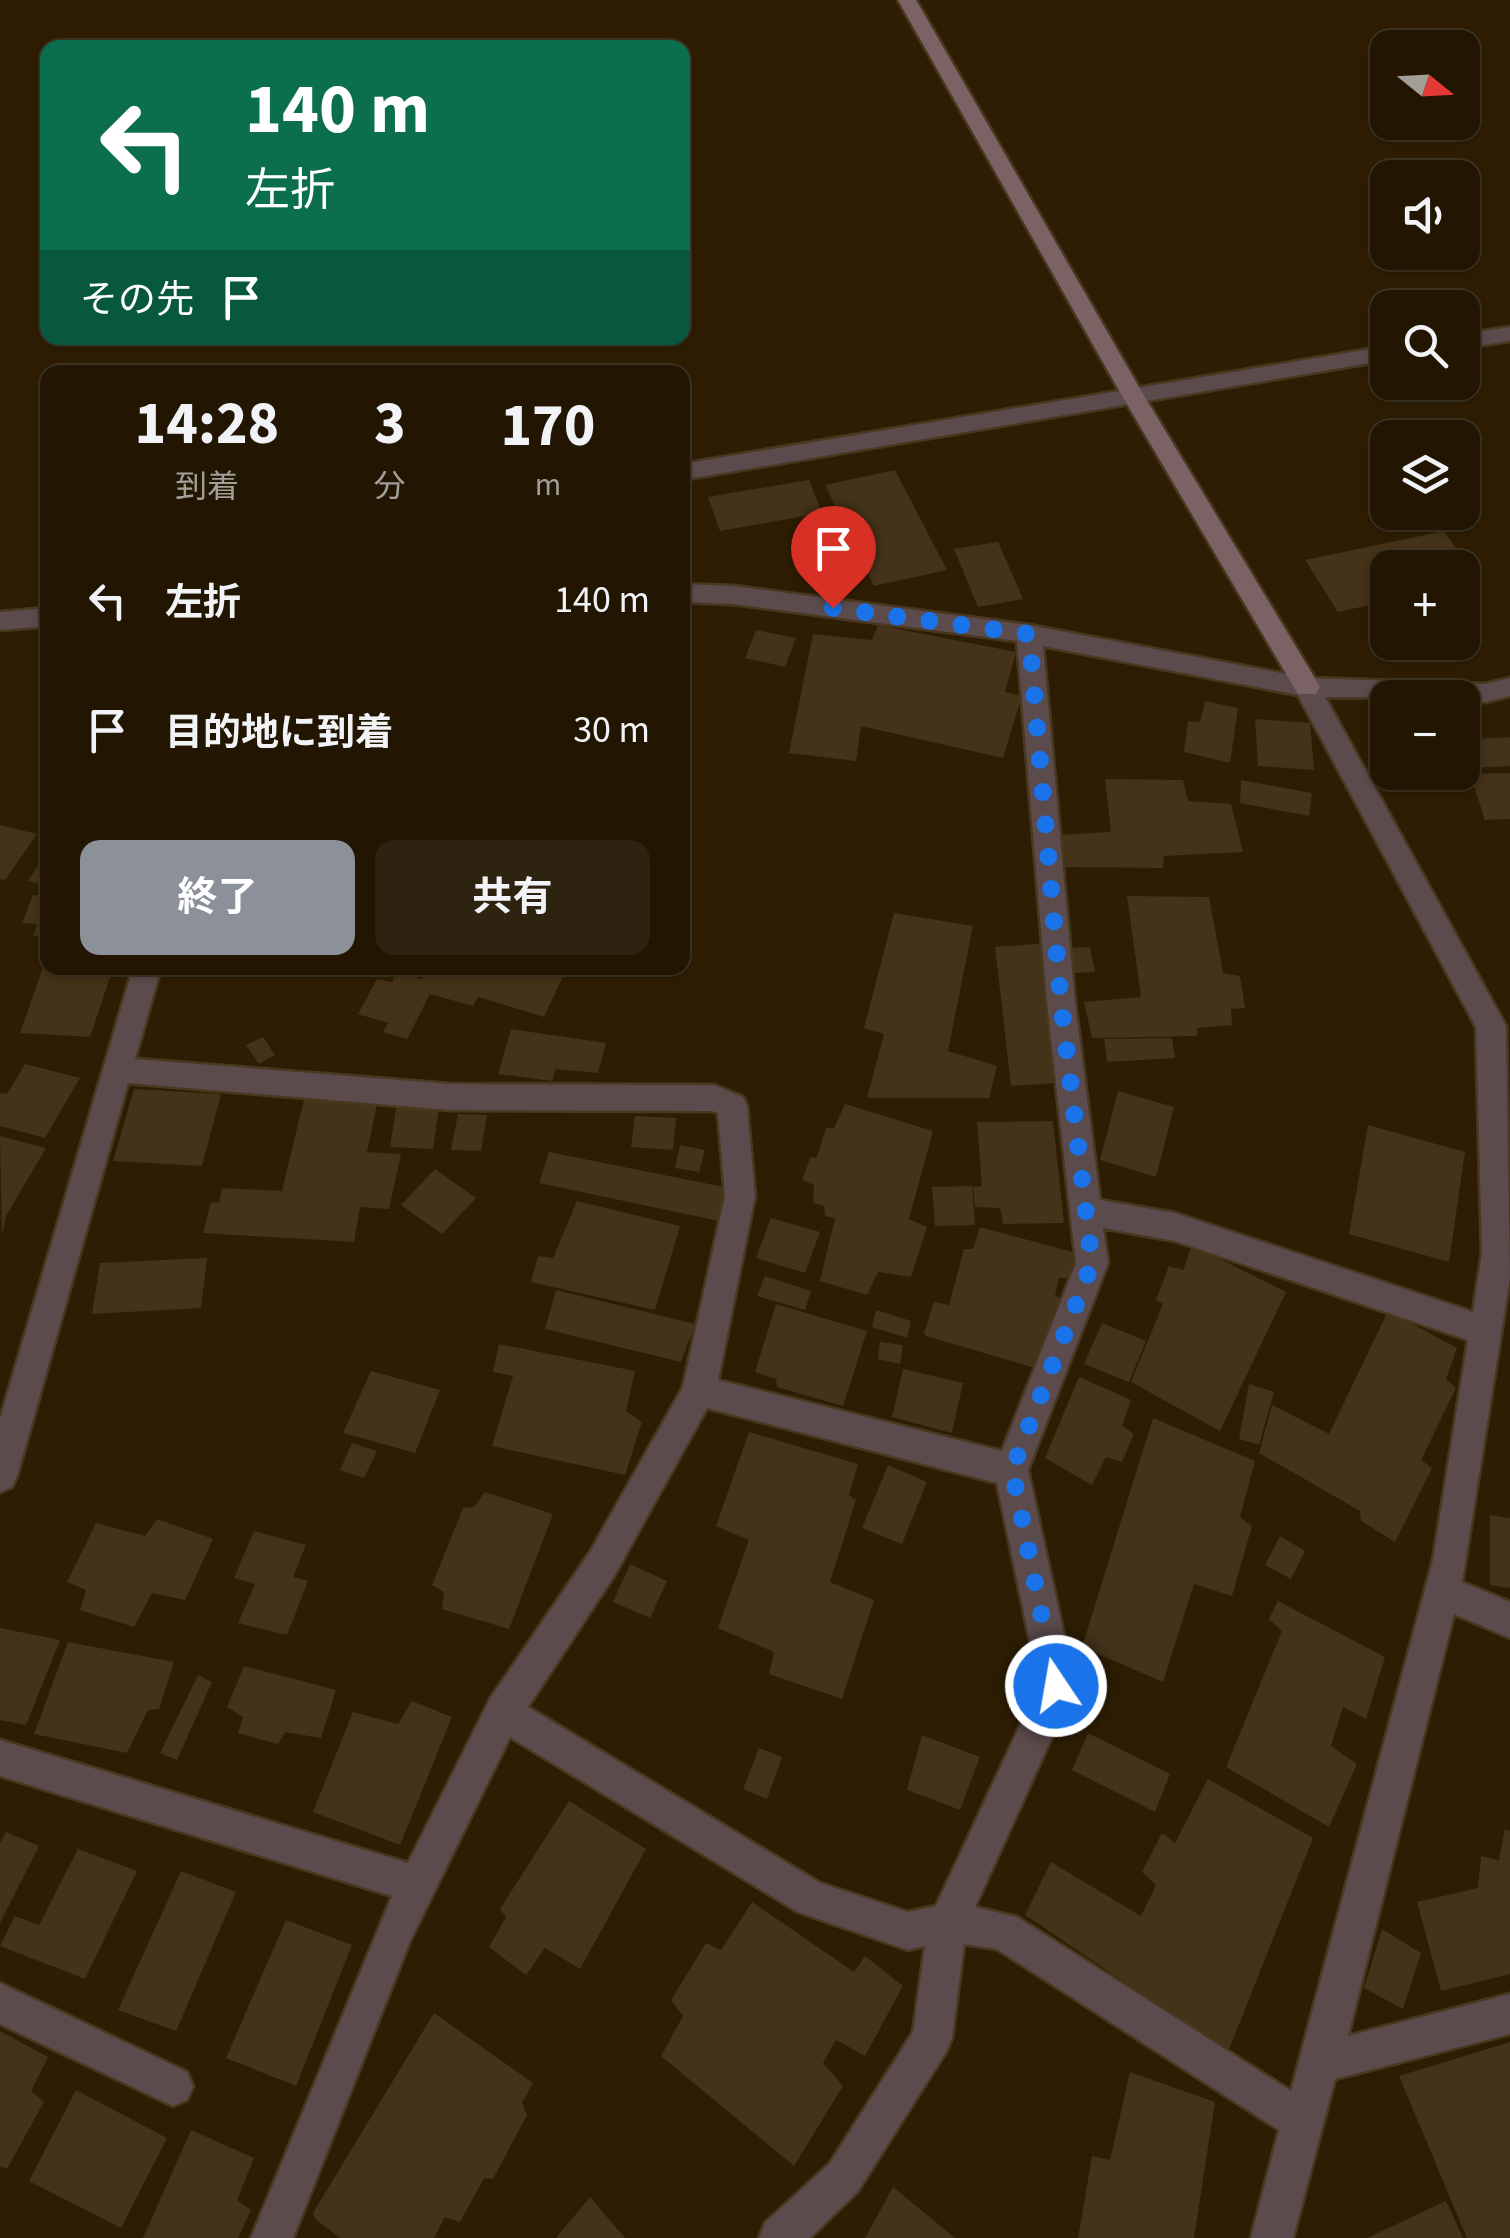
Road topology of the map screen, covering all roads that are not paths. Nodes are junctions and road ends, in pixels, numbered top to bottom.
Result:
1 (908, 0) edge
2 (1510, 334) edge
3 (1480, 339) edge
4 (1370, 356) edge
5 (1132, 394) junction
6 (690, 471) edge
7 (690, 592) edge
8 (40, 617) edge
9 (0, 621) edge
10 (1029, 634) junction
11 (1510, 686) edge
12 (1308, 688) junction
13 (146, 975) edge
14 (1500, 1027) edge
15 (117, 1070) junction
16 (1086, 1212) junction
17 (1485, 1330) junction
18 (699, 1391) junction
19 (1012, 1470) junction
20 (0, 1476) edge
21 (1443, 1592) junction
22 (1510, 1620) edge
23 (503, 1712) junction
24 (0, 1758) edge
25 (418, 1885) junction
26 (948, 1922) junction
27 (0, 2003) edge
28 (1510, 2014) edge
29 (1321, 2063) junction
30 (173, 2086) dead end
31 (1301, 2120) junction
32 (272, 2238) edge
33 (780, 2238) edge
34 (1272, 2238) edge

1 - 5 street
2 - 3 street
4 - 5 street
5 - 6 street
5 - 12 street
7 - 10 street
8 - 9 street
10 - 12 street
10 - 16 street
11 - 12 street
12 - 14 street
13 - 15 street
14 - 17 street
15 - 18 street
15 - 20 street
16 - 17 street
16 - 19 street
17 - 21 street
18 - 19 street
18 - 23 street
19 - 26 street
21 - 22 street
21 - 29 street
23 - 25 street
23 - 26 street
24 - 25 street
25 - 32 street
26 - 31 street
26 - 33 street
27 - 30 street
28 - 29 street
29 - 31 street
31 - 34 street

